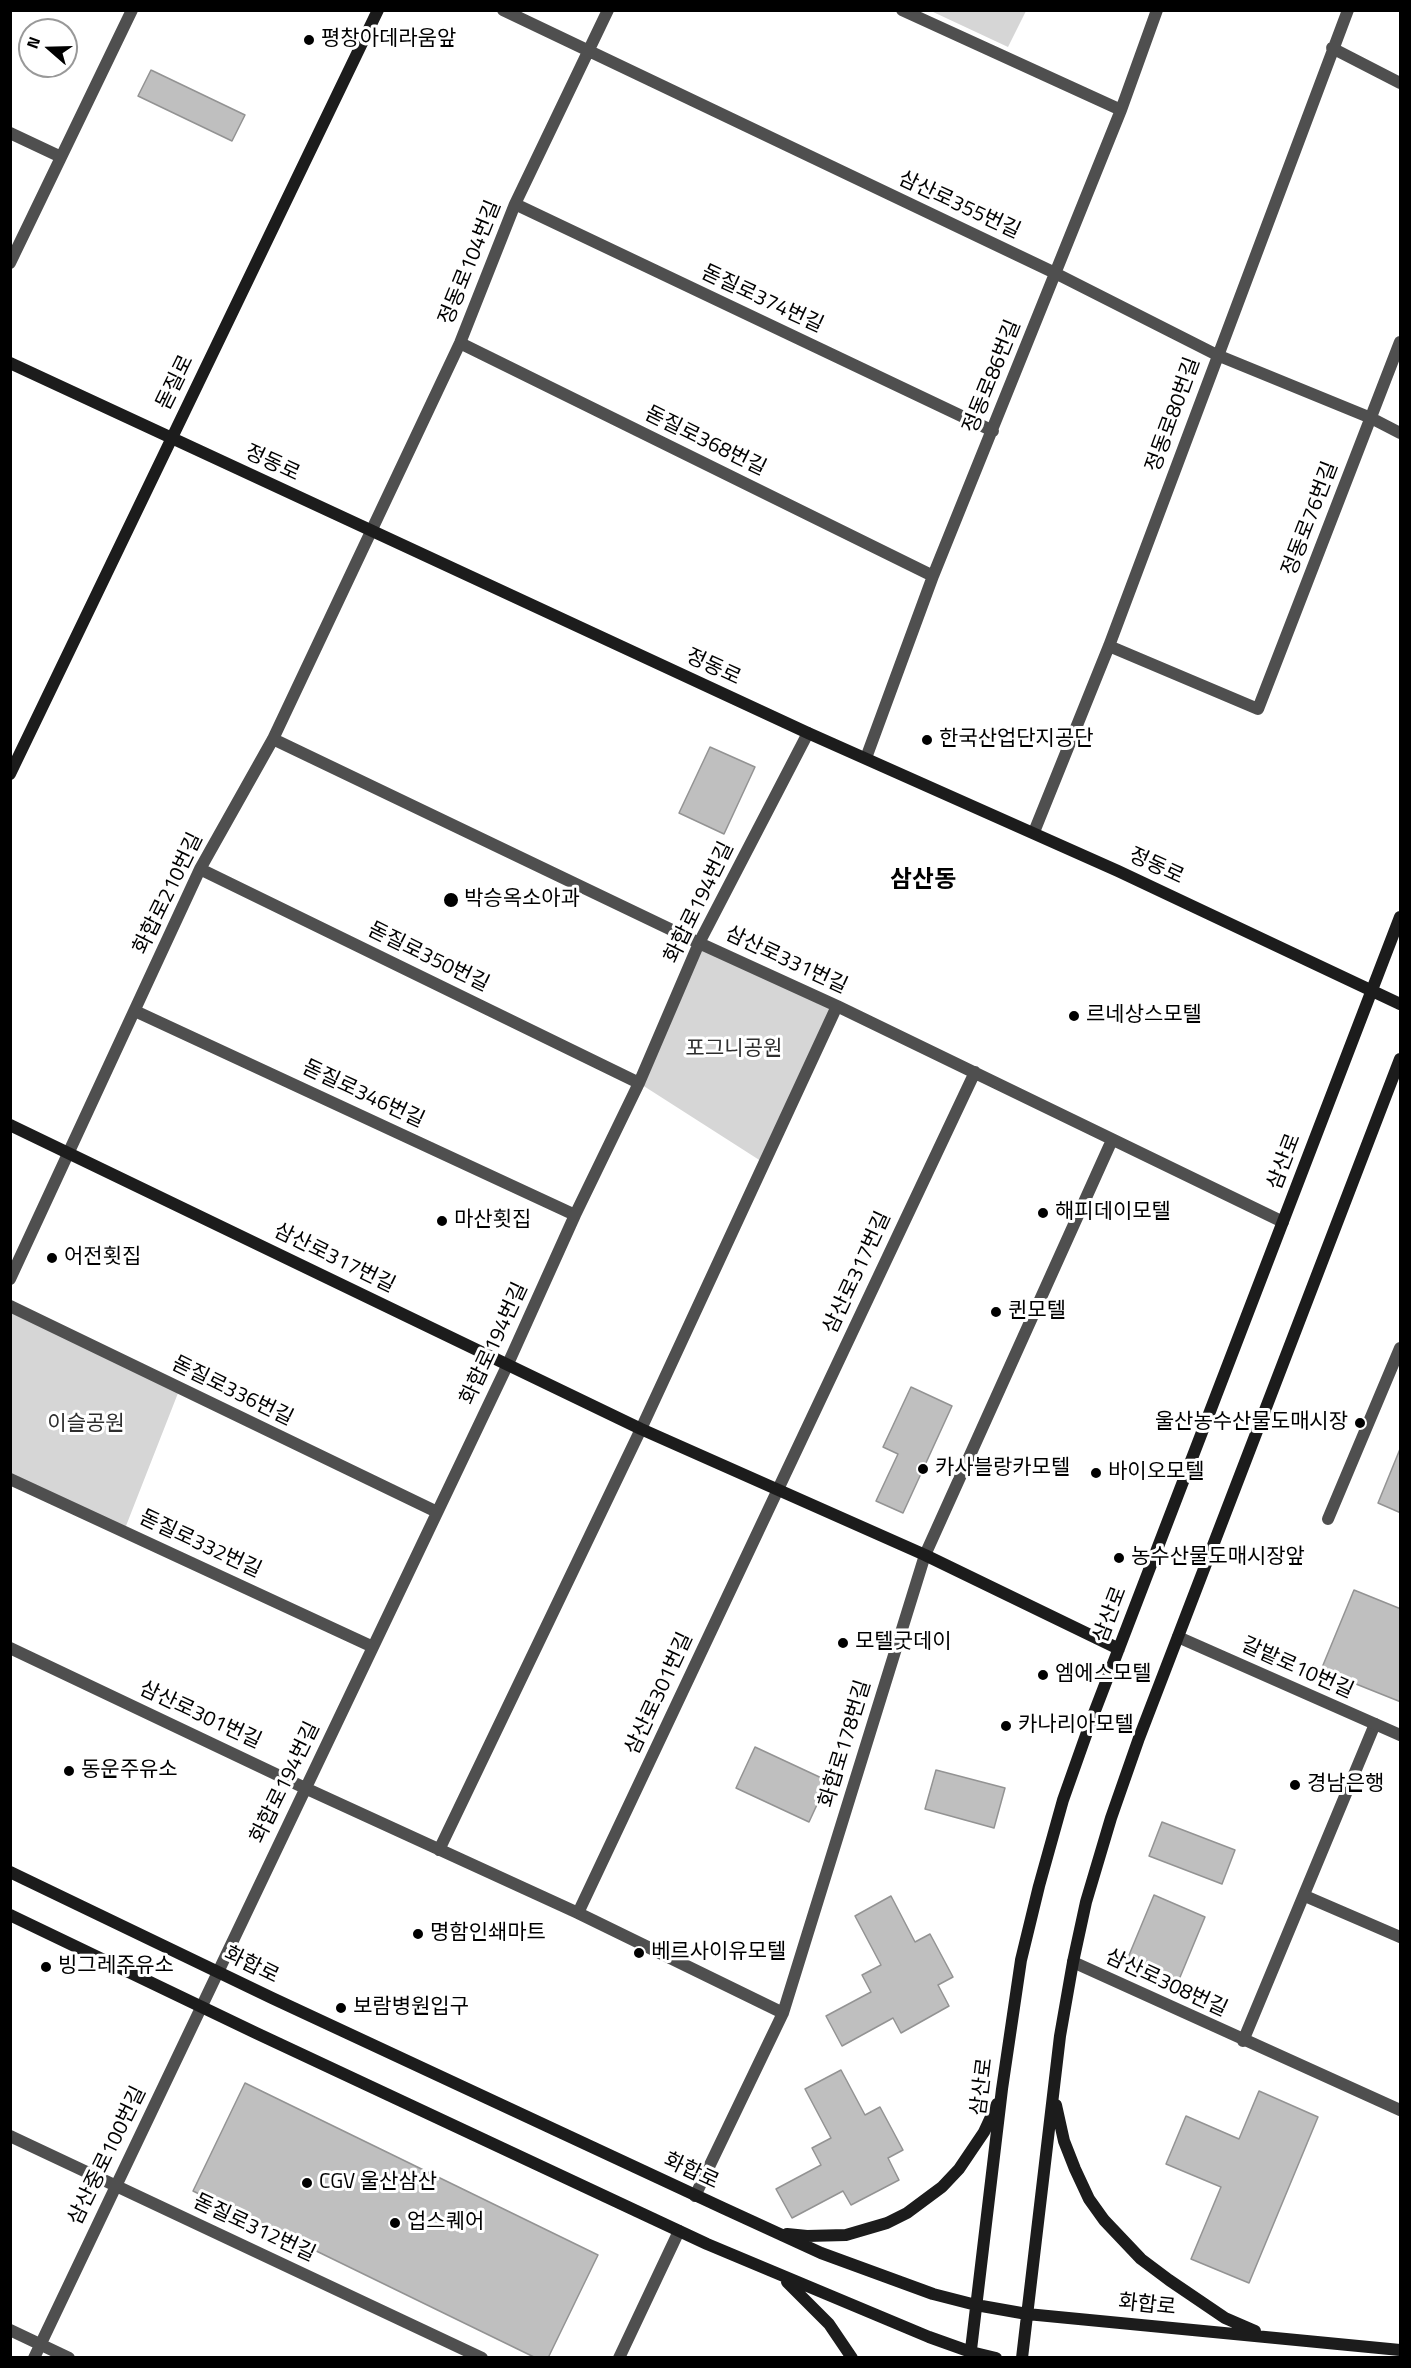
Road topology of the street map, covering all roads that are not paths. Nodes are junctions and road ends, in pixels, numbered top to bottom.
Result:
1 (132, 10) edge
2 (378, 10) edge
3 (502, 10) edge
4 (609, 10) edge
5 (902, 10) edge
6 (1157, 10) edge
7 (1348, 10) edge
8 (1332, 48) junction
9 (589, 52) junction
10 (1401, 83) edge
11 (1121, 110) junction
12 (10, 134) edge
13 (61, 157) junction
14 (515, 204) junction
15 (10, 263) edge
16 (1056, 273) junction
17 (1401, 342) edge
18 (460, 343) junction
19 (1217, 355) junction
20 (10, 363) edge
21 (1371, 418) junction
22 (993, 431) junction
23 (1401, 433) edge
24 (171, 439) junction
25 (371, 531) junction
26 (933, 576) junction
27 (1108, 646) junction
28 (808, 733) junction
29 (273, 739) junction
30 (866, 758) junction
31 (10, 774) edge
32 (1034, 832) junction
33 (200, 869) junction
34 (1401, 917) edge
35 (699, 943) junction
36 (1372, 990) junction
37 (1401, 1004) edge
38 (837, 1006) junction
39 (135, 1011) junction
40 (1401, 1059) edge
41 (975, 1072) junction
42 (639, 1083) junction
43 (10, 1125) edge
44 (1112, 1140) junction
45 (69, 1153) junction
46 (575, 1215) junction
47 (1283, 1222) junction
48 (10, 1279) edge
49 (10, 1306) edge
50 (1401, 1348) edge
51 (507, 1366) junction
52 (641, 1429) junction
53 (10, 1479) edge
54 (777, 1491) junction
55 (437, 1512) junction
56 (1328, 1519) dead end
57 (925, 1556) junction
58 (1178, 1637) junction
59 (373, 1647) junction
60 (10, 1648) edge
61 (1119, 1649) junction
62 (1376, 1724) junction
63 (1401, 1735) edge
64 (304, 1788) junction
65 (439, 1850) junction
66 (10, 1872) edge
67 (1305, 1896) junction
68 (578, 1913) junction
69 (10, 1915) edge
70 (1401, 1937) edge
71 (1073, 1962) junction
72 (217, 1972) junction
73 (201, 2007) junction
74 (783, 2013) junction
75 (1243, 2041) junction
76 (1054, 2084) junction
77 (1002, 2089) junction
78 (1401, 2110) edge
79 (10, 2136) edge
80 (116, 2185) junction
81 (695, 2196) junction
82 (771, 2230) junction
83 (679, 2231) junction
84 (779, 2275) junction
85 (976, 2305) junction
86 (1027, 2314) junction
87 (10, 2330) edge
88 (1276, 2338) junction
89 (40, 2344) junction
90 (1401, 2350) edge
91 (971, 2355) edge
92 (34, 2358) edge
93 (69, 2358) edge
94 (482, 2358) edge
95 (619, 2358) edge
96 (852, 2358) edge
97 (996, 2358) edge
98 (1022, 2358) edge

1 - 13 street
2 - 24 main road, 돋질로
3 - 9 street, 삼산로355번길
4 - 9 street, 정동로104번길
5 - 11 street
6 - 11 street, 정동로86번길
7 - 8 street, 정동로80번길
8 - 10 street
8 - 19 street, 정동로80번길
9 - 14 street, 정동로104번길
9 - 16 street, 삼산로355번길
11 - 16 street, 정동로86번길
12 - 13 street
13 - 15 street
14 - 18 street, 정동로104번길
14 - 22 street, 돋질로374번길
16 - 19 street, 삼산로355번길
16 - 22 street, 정동로86번길
17 - 21 street, 정동로76번길
18 - 25 street, 정동로104번길
18 - 26 street, 돋질로368번길
19 - 21 street, 삼산로355번길
19 - 27 street, 정동로80번길
20 - 24 main road, 정동로
21 - 23 street, 삼산로355번길
21 - 27 street, 정동로76번길
22 - 26 street, 정동로86번길
24 - 25 main road, 정동로
24 - 31 main road, 돋질로
25 - 28 main road, 정동로
25 - 29 street, 화합로210번길
26 - 30 street, 정동로86번길
27 - 32 street, 정동로80번길
28 - 30 main road, 정동로
28 - 35 street, 화합로194번길
29 - 33 street, 화합로210번길
29 - 35 street, 삼산로331번길
30 - 32 main road, 정동로
32 - 36 main road, 정동로
33 - 39 street, 화합로210번길
33 - 42 street, 돋질로350번길
34 - 36 main road, 삼산로
35 - 38 street, 삼산로331번길
35 - 42 street, 화합로194번길
36 - 37 main road, 정동로
36 - 47 main road, 삼산로
38 - 41 street, 삼산로331번길
38 - 52 street
39 - 45 street, 화합로210번길
39 - 46 street, 돋질로346번길
40 - 58 main road
41 - 44 street, 삼산로331번길
41 - 54 street, 삼산로317번길
42 - 46 street, 화합로194번길
43 - 45 main road, 삼산로317번길
44 - 47 street, 삼산로331번길
44 - 57 street, 화합로178번길
45 - 48 street, 화합로210번길
45 - 51 main road, 삼산로317번길
46 - 51 street, 화합로194번길
47 - 61 main road, 삼산로
49 - 55 street, 돋질로336번길
50 - 56 street
51 - 52 main road, 삼산로317번길
51 - 55 street, 화합로194번길
52 - 54 main road, 삼산로317번길
52 - 65 street
53 - 59 street, 돋질로332번길
54 - 57 main road, 삼산로317번길
54 - 68 street, 삼산로301번길
55 - 59 street, 화합로194번길
57 - 61 main road, 삼산로317번길
57 - 74 street, 화합로178번길
58 - 62 street, 갈밭로10번길
58 - 71 main road
59 - 64 street, 화합로194번길
60 - 64 street, 삼산로301번길
61 - 77 main road, 삼산로
62 - 63 street, 갈밭로10번길
62 - 67 street, 삼산로308번길
64 - 65 street, 삼산로301번길
64 - 72 street, 화합로194번길
65 - 68 street, 삼산로301번길
66 - 72 main road, 화합로
67 - 70 street
67 - 75 street, 삼산로308번길
68 - 74 street, 삼산로301번길
69 - 73 main road
71 - 75 street, 삼산로308번길
71 - 76 main road
72 - 73 street, 삼산중로100번길
72 - 81 main road, 화합로
73 - 80 street, 삼산중로100번길
73 - 83 main road
74 - 81 street, 화합로178번길
75 - 78 street, 삼산로308번길
76 - 86 main road
76 - 88 main road
77 - 82 main road
77 - 85 main road, 삼산로
79 - 80 street, 돋질로312번길
80 - 89 street, 삼산중로100번길
80 - 94 street, 돋질로312번길
81 - 82 main road, 화합로
82 - 85 main road, 화합로
83 - 84 main road
83 - 95 street
84 - 91 main road
84 - 96 main road
85 - 86 main road, 화합로
85 - 91 main road, 삼산로
86 - 88 main road, 화합로
86 - 98 main road
87 - 89 street
88 - 90 main road, 화합로
89 - 92 street, 삼산중로100번길
89 - 93 street
91 - 97 main road

